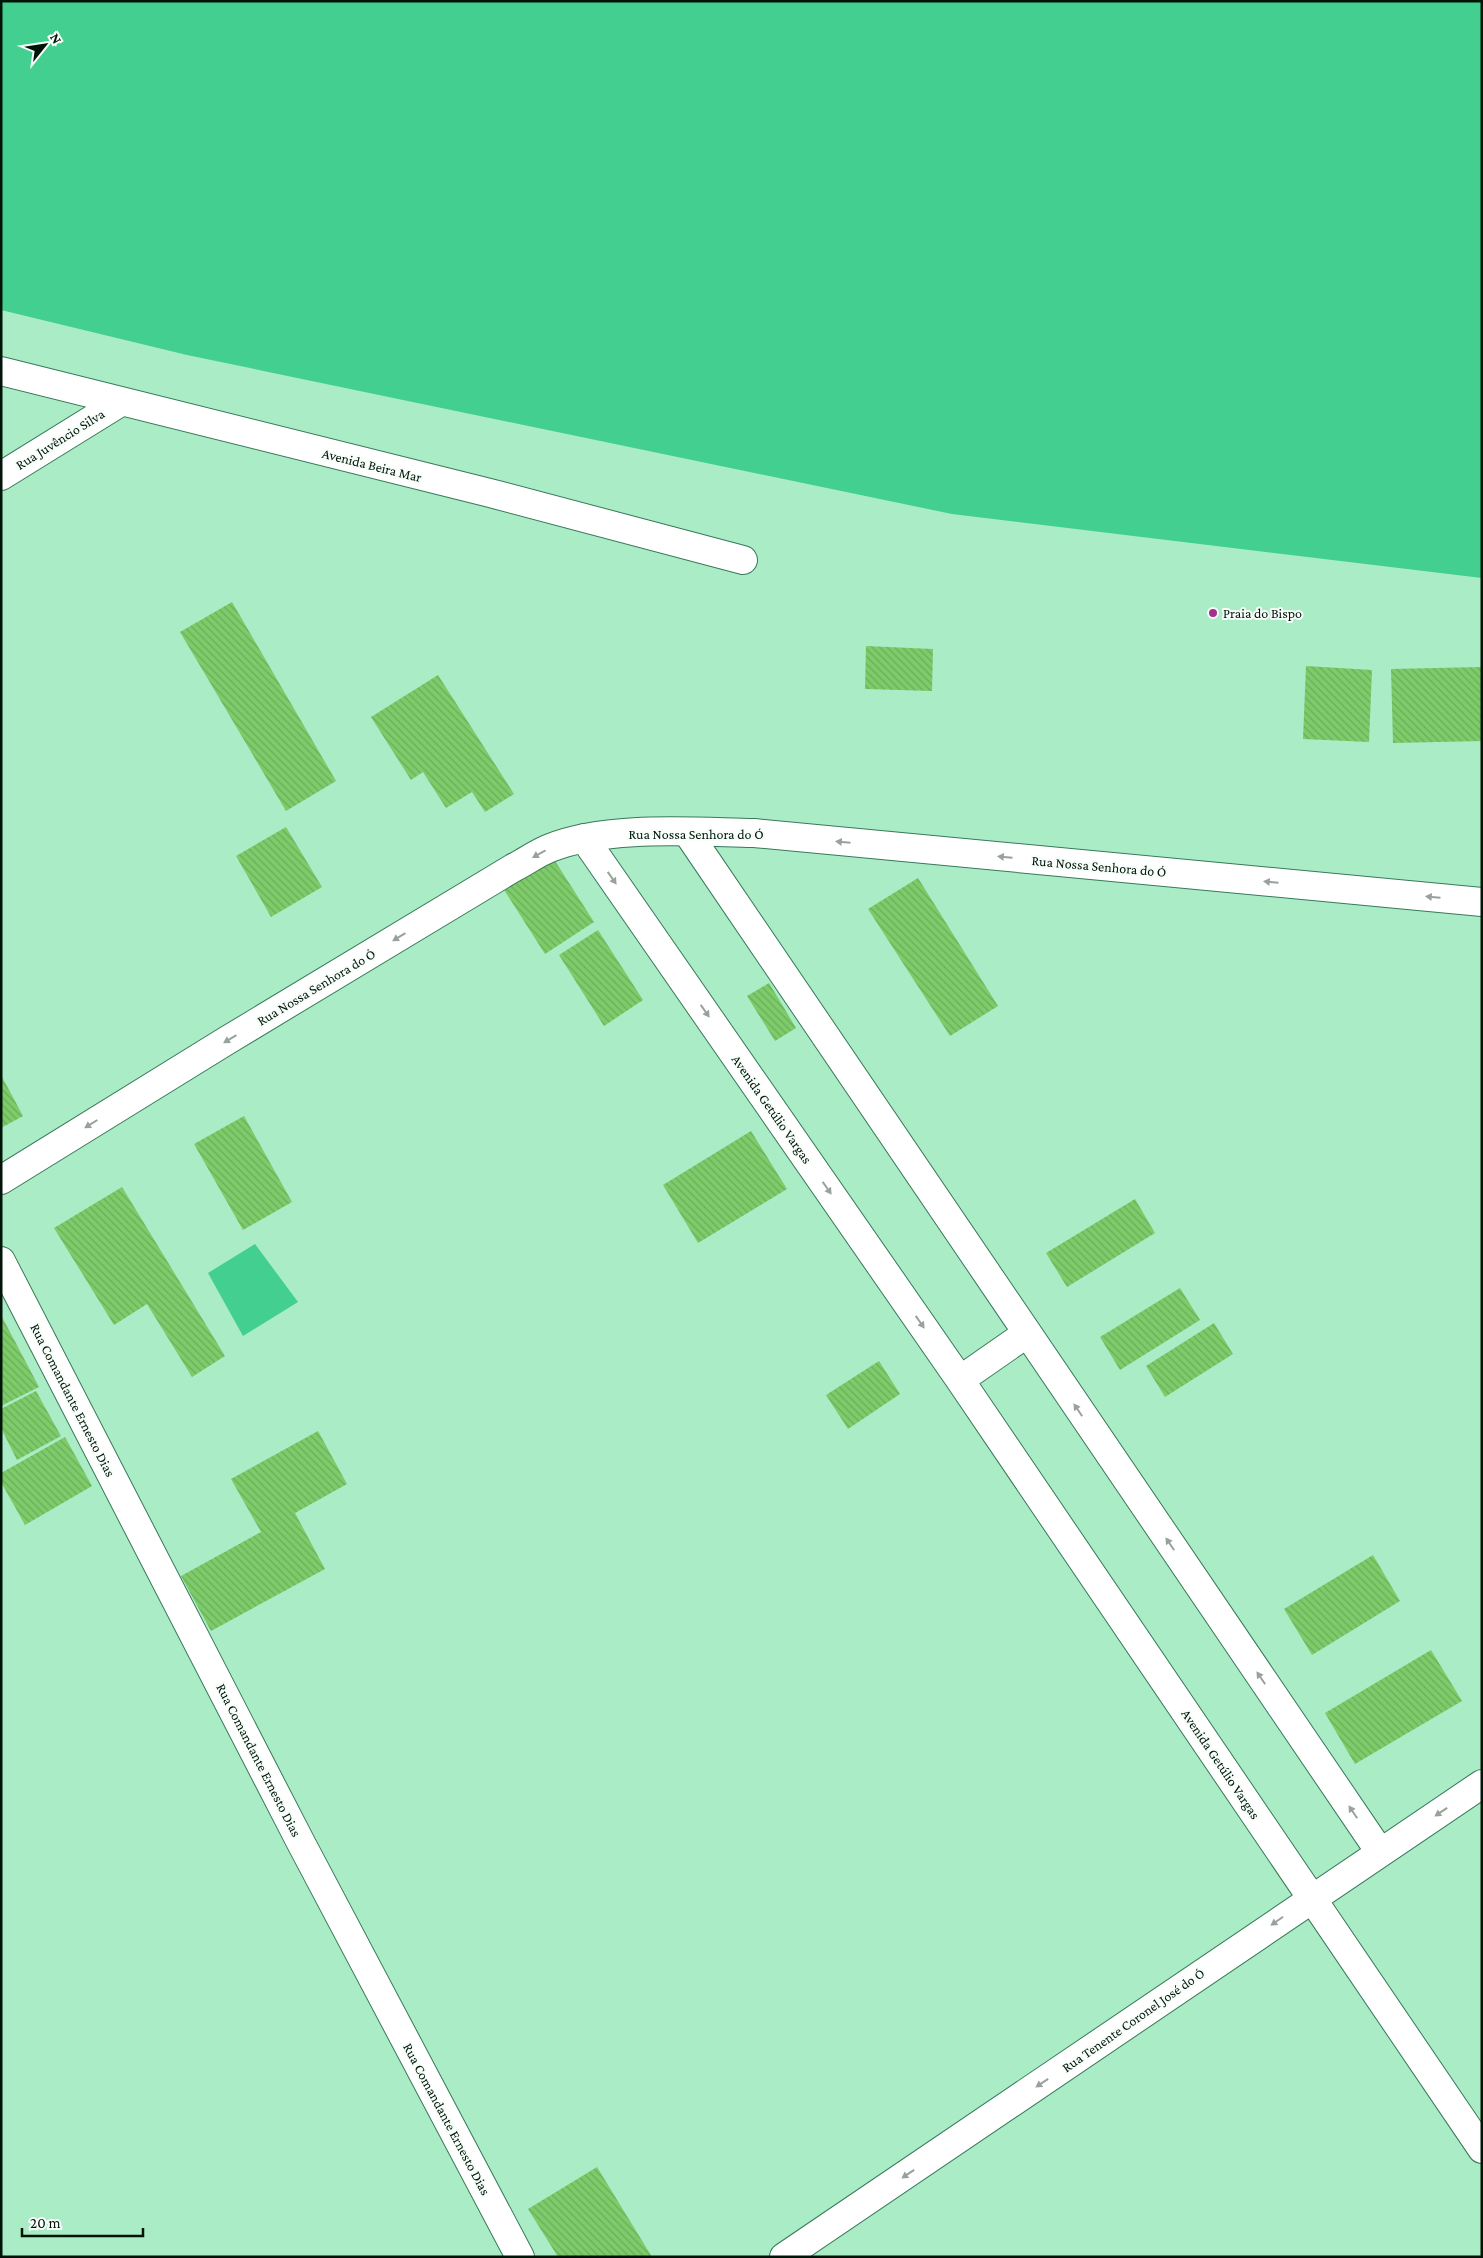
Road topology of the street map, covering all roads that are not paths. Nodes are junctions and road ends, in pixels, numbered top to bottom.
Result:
1 (1, 372) edge
2 (119, 403) junction
3 (1, 476) edge
4 (743, 560) dead end
5 (687, 832) junction
6 (584, 838) junction
7 (1482, 902) edge
8 (1, 1180) edge
9 (1, 1261) edge
10 (1026, 1334) junction
11 (960, 1380) junction
12 (1482, 1784) edge
13 (1380, 1852) junction
14 (1312, 1898) junction
15 (1482, 2149) edge
16 (520, 2257) edge
17 (784, 2257) edge

1 - 2 street, Avenida Beira Mar
2 - 3 street, Rua Juvêncio Silva
2 - 4 street, Avenida Beira Mar
5 - 6 street, Rua Nossa Senhora do Ó
7 -> 5 street, Rua Nossa Senhora do Ó
5 - 10 street
6 -> 8 street, Rua Nossa Senhora do Ó
6 -> 11 street, Avenida Getúlio Vargas
9 - 16 street, Rua Comandante Ernesto Dias
10 - 11 street
13 -> 10 street
11 - 14 street, Avenida Getúlio Vargas
12 -> 13 street, Rua Tenente Coronel José do Ó
13 - 14 street, Rua Tenente Coronel José do Ó
14 - 15 street, Avenida Getúlio Vargas
14 -> 17 street, Rua Tenente Coronel José do Ó

